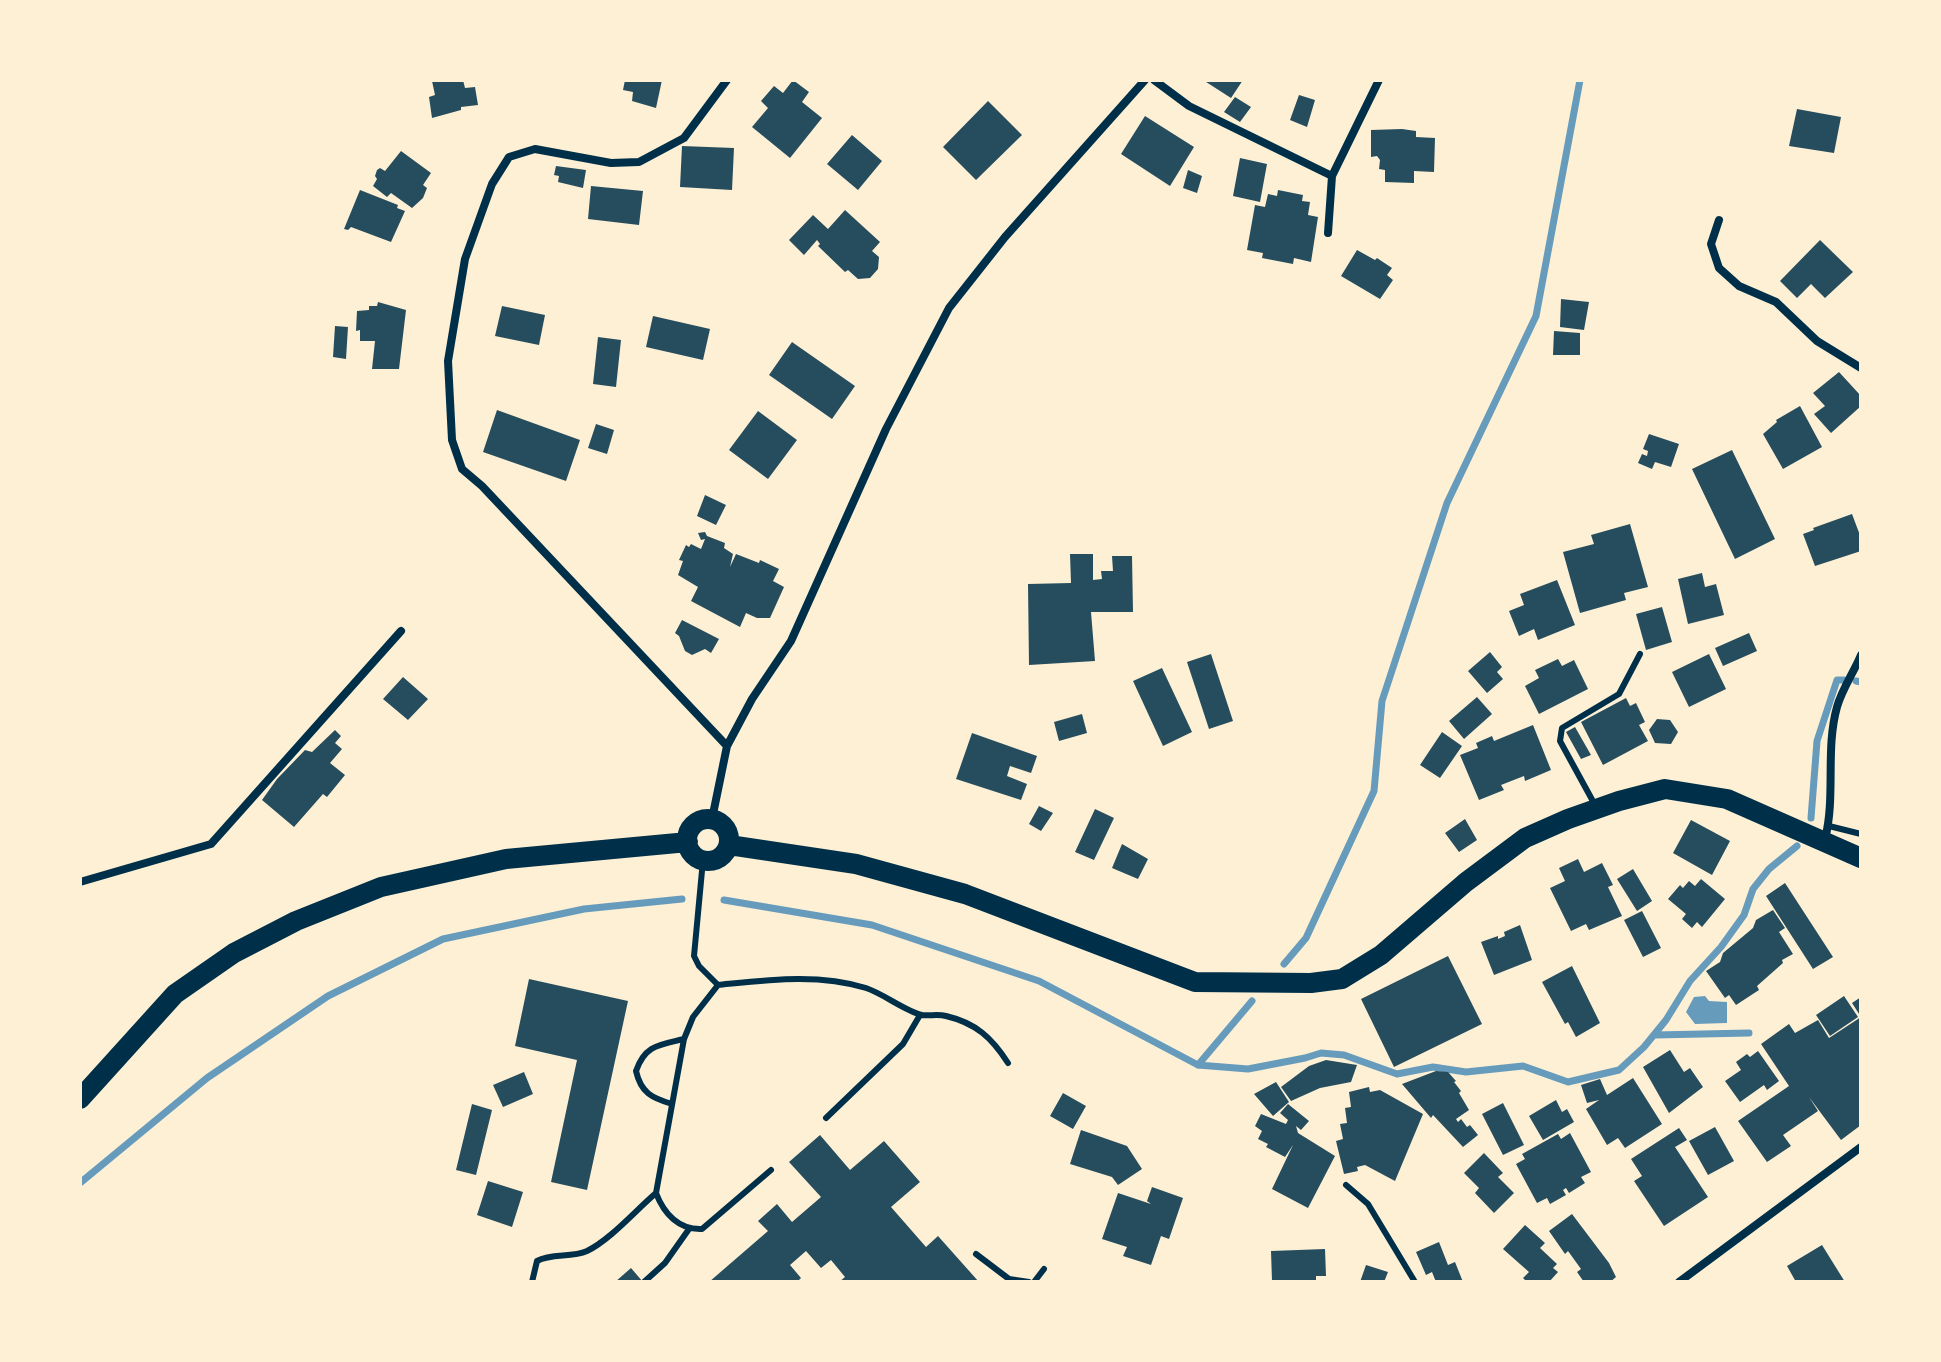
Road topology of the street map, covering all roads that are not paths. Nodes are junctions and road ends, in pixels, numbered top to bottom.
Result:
1 (727, 80) edge
2 (1145, 80) edge
3 (1154, 80) edge
4 (1379, 80) edge
5 (1332, 176) junction
6 (1719, 220) dead end
7 (1328, 233) dead end
8 (1861, 368) edge
9 (401, 631) dead end
10 (1640, 654) dead end
11 (1861, 655) edge
12 (727, 746) junction
13 (1597, 809) junction
14 (712, 819) junction
15 (1826, 834) junction
16 (1861, 834) edge
17 (688, 842) junction
18 (729, 845) junction
19 (1861, 858) edge
20 (703, 860) junction
21 (80, 882) edge
22 (718, 985) junction
23 (920, 1015) junction
24 (684, 1039) junction
25 (1008, 1063) dead end
26 (80, 1099) edge
27 (672, 1104) junction
28 (826, 1118) dead end
29 (1861, 1147) edge
30 (771, 1170) dead end
31 (1346, 1185) dead end
32 (656, 1193) junction
33 (689, 1229) junction
34 (976, 1254) dead end
35 (1044, 1269) dead end
36 (532, 1282) edge
37 (644, 1282) edge
38 (1031, 1282) edge
39 (1415, 1282) edge
40 (1679, 1282) edge

1 - 12 street
2 - 12 street
3 - 5 street
4 - 5 street
5 - 7 street
6 - 8 street
9 - 21 street
10 - 13 lane
11 - 15 street
12 - 14 street
13 - 15 main road
13 - 18 main road
14 - 17 main road
14 - 18 main road
15 - 16 lane
15 - 19 main road
17 - 20 main road
17 - 26 main road
18 - 20 main road
20 - 22 lane
22 - 23 lane
22 - 24 lane
23 - 25 lane
23 - 28 lane
24 - 27 lane
24 - 27 lane
27 - 32 lane
29 - 40 street
30 - 33 lane
31 - 39 lane
32 - 33 lane
32 - 36 lane
33 - 37 lane
34 - 38 lane
35 - 38 lane

